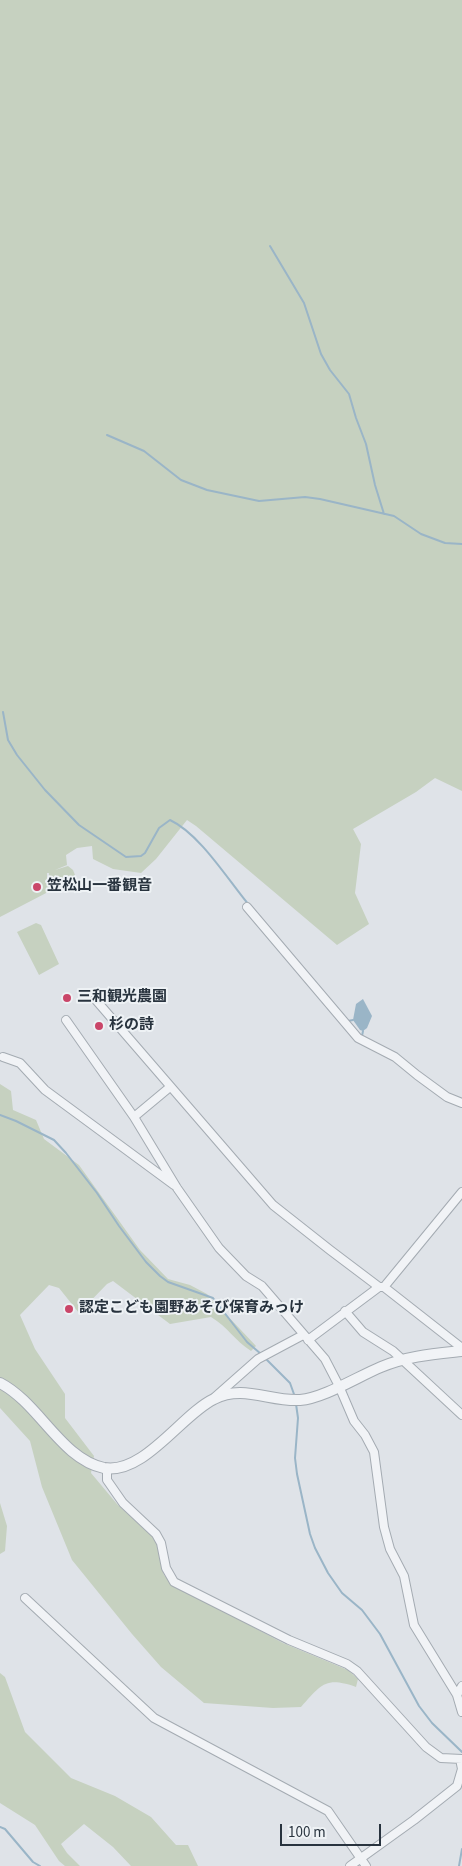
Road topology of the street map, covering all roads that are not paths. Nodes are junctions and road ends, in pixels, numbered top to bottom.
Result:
1 (247, 907) dead end
2 (95, 999) dead end
3 (66, 1020) dead end
4 (3, 1057) dead end
5 (170, 1087) junction
6 (462, 1103) edge
7 (134, 1118) junction
8 (177, 1188) junction
9 (462, 1192) edge
10 (382, 1287) junction
11 (346, 1311) junction
12 (305, 1337) junction
13 (462, 1349) edge
14 (402, 1360) junction
15 (0, 1383) edge
16 (339, 1386) junction
17 (213, 1399) junction
18 (462, 1415) edge
19 (107, 1468) junction
20 (25, 1598) dead end
21 (462, 1686) edge
22 (457, 1695) junction
23 (462, 1712) edge
24 (461, 1759) edge
25 (361, 1859) junction
26 (350, 1866) edge
27 (366, 1866) edge

1 - 6 street
2 - 5 street
3 - 7 street
4 - 8 street
5 - 7 street
5 - 10 street
7 - 8 street
8 - 12 street
9 - 10 street
10 - 11 street
10 - 13 street
11 - 12 street
11 - 14 street
12 - 16 street
12 - 17 street
13 - 14 street
14 - 16 street
14 - 18 street
15 - 19 street
16 - 17 street
16 - 22 street
17 - 19 street
19 - 24 street
20 - 25 street
21 - 22 street
22 - 23 street
24 - 25 street
25 - 26 street
25 - 27 street

